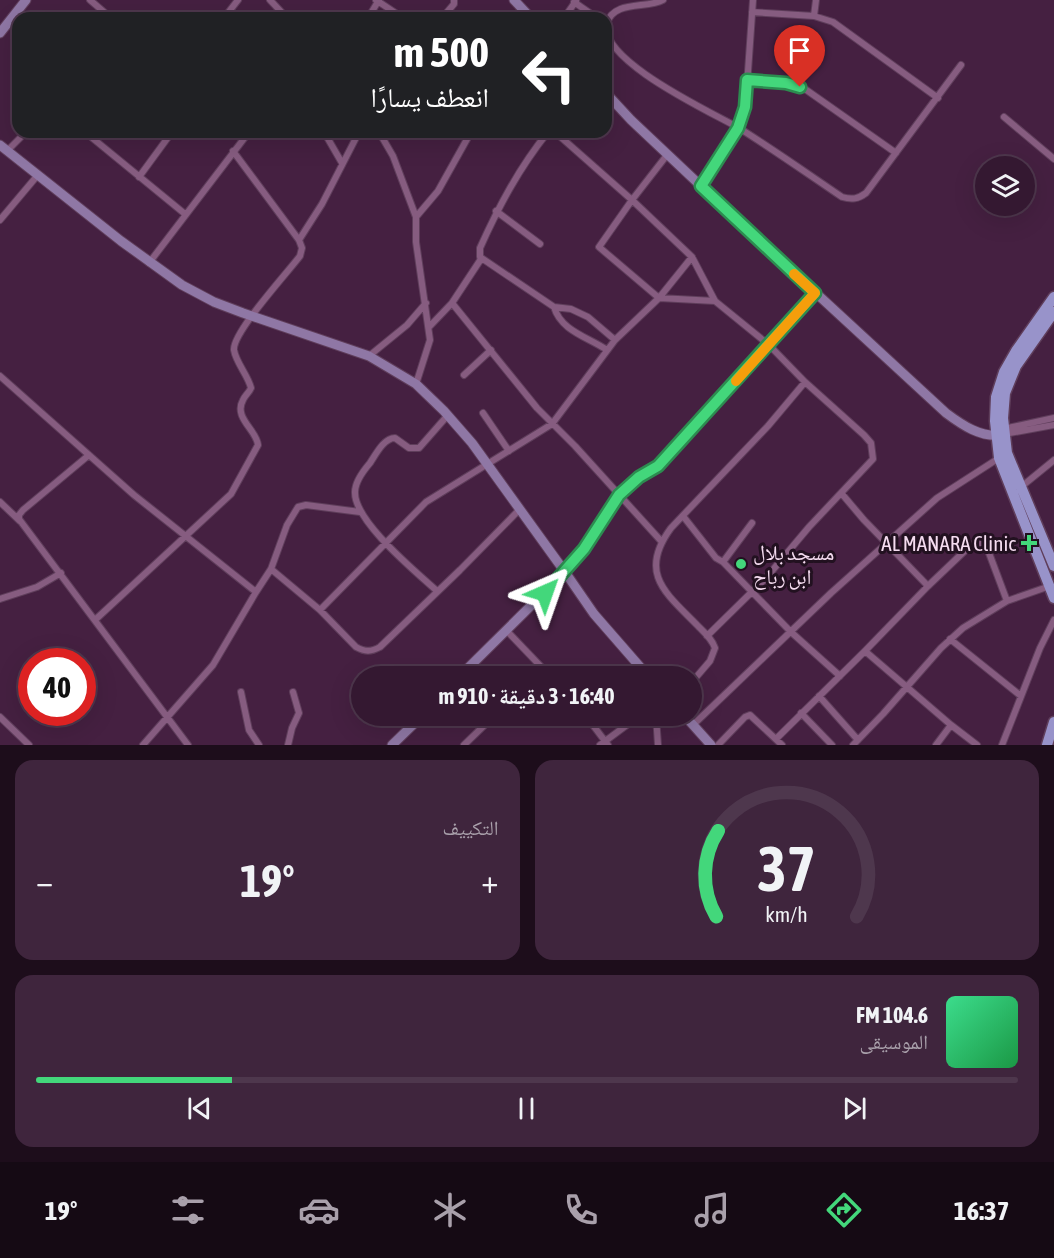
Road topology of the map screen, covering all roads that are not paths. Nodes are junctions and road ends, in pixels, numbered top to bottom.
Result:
1 (26, 0) edge
2 (90, 0) edge
3 (270, 0) edge
4 (378, 0) edge
5 (514, 0) edge
6 (663, 0) edge
7 (753, 0) edge
8 (816, 0) edge
9 (575, 1) edge
10 (17, 12) edge
11 (104, 12) edge
12 (281, 12) edge
13 (395, 12) edge
14 (525, 12) edge
15 (589, 12) edge
16 (752, 12) junction
17 (612, 15) edge
18 (813, 16) junction
19 (12, 18) edge
20 (0, 33) edge
21 (612, 44) edge
22 (961, 65) dead end
23 (747, 80) junction
24 (938, 98) junction
25 (612, 99) edge
26 (1004, 117) dead end
27 (738, 128) junction
28 (18, 138) edge
29 (92, 138) edge
30 (168, 138) edge
31 (240, 138) edge
32 (327, 138) edge
33 (356, 138) edge
34 (382, 138) edge
35 (468, 138) edge
36 (543, 138) edge
37 (562, 138) edge
38 (4, 148) edge
39 (233, 151) junction
40 (896, 153) junction
41 (667, 154) junction
42 (1054, 159) edge
43 (342, 163) junction
44 (37, 176) junction
45 (139, 177) junction
46 (701, 186) junction
47 (632, 200) junction
48 (496, 211) junction
49 (185, 214) junction
50 (416, 217) junction
51 (0, 220) edge
52 (299, 240) junction
53 (540, 244) dead end
54 (692, 257) junction
55 (481, 258) junction
56 (149, 263) junction
57 (815, 293) junction
58 (1054, 297) edge
59 (659, 298) junction
60 (715, 301) junction
61 (426, 303) junction
62 (452, 303) junction
63 (554, 307) junction
64 (1054, 312) edge
65 (251, 315) junction
66 (429, 327) junction
67 (615, 340) junction
68 (769, 345) junction
69 (491, 350) junction
70 (607, 350) junction
71 (369, 356) junction
72 (464, 375) dead end
73 (0, 376) edge
74 (805, 382) junction
75 (416, 384) junction
76 (483, 412) dead end
77 (448, 415) junction
78 (1054, 418) edge
79 (552, 424) junction
80 (1054, 425) edge
81 (999, 432) junction
82 (982, 433) junction
83 (509, 451) junction
84 (89, 455) junction
85 (998, 456) junction
86 (1054, 460) edge
87 (487, 464) junction
88 (1021, 488) junction
89 (842, 494) junction
90 (619, 495) junction
91 (0, 502) edge
92 (520, 508) junction
93 (360, 512) junction
94 (683, 516) junction
95 (20, 521) junction
96 (752, 523) dead end
97 (185, 537) junction
98 (662, 542) junction
99 (386, 543) junction
100 (886, 543) junction
101 (723, 562) junction
102 (1054, 566) edge
103 (272, 569) junction
104 (564, 572) junction
105 (61, 573) junction
106 (928, 586) junction
107 (1050, 586) junction
108 (437, 591) junction
109 (256, 592) junction
110 (753, 593) junction
111 (0, 598) edge
112 (1054, 598) edge
113 (1007, 601) junction
114 (320, 610) junction
115 (95, 620) junction
116 (1054, 620) edge
117 (507, 631) junction
118 (791, 632) junction
119 (707, 636) junction
120 (950, 639) junction
121 (865, 651) junction
122 (470, 666) edge
123 (540, 666) edge
124 (639, 666) edge
125 (702, 669) edge
126 (840, 676) junction
127 (907, 687) junction
128 (240, 692) dead end
129 (293, 692) dead end
130 (819, 696) junction
131 (1022, 696) junction
132 (801, 713) junction
133 (167, 716) junction
134 (702, 716) edge
135 (0, 717) edge
136 (1054, 722) edge
137 (951, 725) junction
138 (412, 726) edge
139 (484, 726) edge
140 (592, 726) edge
141 (626, 726) edge
142 (657, 726) edge
143 (695, 726) edge
144 (776, 739) junction
145 (855, 742) edge
146 (604, 744) edge
147 (29, 745) edge
148 (143, 745) edge
149 (188, 745) edge
150 (259, 745) edge
151 (288, 745) edge
152 (392, 745) edge
153 (464, 745) edge
154 (658, 745) edge
155 (711, 745) edge
156 (718, 745) edge
157 (782, 745) edge
158 (831, 745) edge
159 (936, 745) edge
160 (977, 745) edge
161 (1002, 745) edge
162 (1047, 745) edge

1 - 10 street
2 - 11 street
3 - 12 street
4 - 13 street
5 - 14 street
6 - 17 street
7 - 16 street
8 - 18 street
9 - 15 street
16 - 18 street
16 - 23 street
18 - 24 street
19 - 20 street
21 - 27 street
22 - 24 street
23 - 27 street
23 - 40 street
24 - 40 street
25 - 41 street
26 - 42 street
27 - 40 street
27 - 46 street
28 - 38 street
29 - 45 street
30 - 45 street
31 - 39 street
32 - 43 street
33 - 43 street
34 - 50 street
35 - 50 street
36 - 48 street
37 - 47 street
38 - 44 street
39 - 49 street
39 - 52 street
41 - 46 street
41 - 47 street
43 - 52 street
44 - 51 street
44 - 56 street
45 - 49 street
46 - 57 street
47 - 54 street
47 - 59 street
48 - 53 street
48 - 55 street
49 - 56 street
50 - 61 street
52 - 65 street
54 - 59 street
54 - 60 street
55 - 62 street
55 - 63 street
56 - 65 street
57 - 68 street
57 - 82 street
58 - 81 main road
59 - 60 street
59 - 67 street
60 - 68 street
61 - 66 street
61 - 71 street
62 - 66 street
62 - 69 street
63 - 67 street
63 - 70 street
64 - 81 main road
65 - 71 street
65 - 97 street
66 - 75 street
67 - 70 street
68 - 74 street
68 - 90 street
69 - 72 street
69 - 79 street
70 - 79 street
71 - 75 street
73 - 84 street
74 - 89 street
74 - 94 street
75 - 77 street
76 - 83 street
77 - 87 street
77 - 93 street
78 - 81 street
79 - 83 street
79 - 90 street
80 - 81 street
81 - 82 street
81 - 85 main road
81 - 88 main road
82 - 85 street
83 - 87 street
84 - 95 street
84 - 97 street
85 - 100 street
85 - 107 main road
86 - 88 street
87 - 92 street
87 - 99 street
88 - 102 main road
89 - 100 street
89 - 110 street
90 - 98 street
90 - 104 street
91 - 95 street
92 - 104 street
92 - 108 street
93 - 99 street
93 - 103 street
94 - 98 street
94 - 101 street
95 - 105 street
96 - 101 street
97 - 109 street
97 - 115 street
98 - 119 street
99 - 108 street
99 - 114 street
100 - 106 street
100 - 118 street
101 - 110 street
103 - 109 street
103 - 114 street
104 - 117 street
104 - 124 street
105 - 111 street
105 - 115 street
106 - 113 street
106 - 121 street
107 - 112 main road
107 - 113 street
108 - 114 street
109 - 133 street
110 - 118 street
110 - 119 street
113 - 120 street
115 - 133 street
116 - 131 street
117 - 122 street
117 - 123 street
118 - 126 street
118 - 134 street
119 - 125 street
120 - 127 street
120 - 131 street
121 - 126 street
121 - 127 street
126 - 130 street
127 - 137 street
127 - 145 street
128 - 150 street
129 - 151 street
130 - 132 street
130 - 145 street
131 - 161 street
132 - 144 street
132 - 158 street
133 - 148 street
133 - 149 street
135 - 147 street
136 - 162 main road
137 - 159 street
137 - 160 street
138 - 152 street
139 - 153 street
140 - 146 street
141 - 146 street
142 - 154 street
143 - 155 street
144 - 156 street
144 - 157 street

